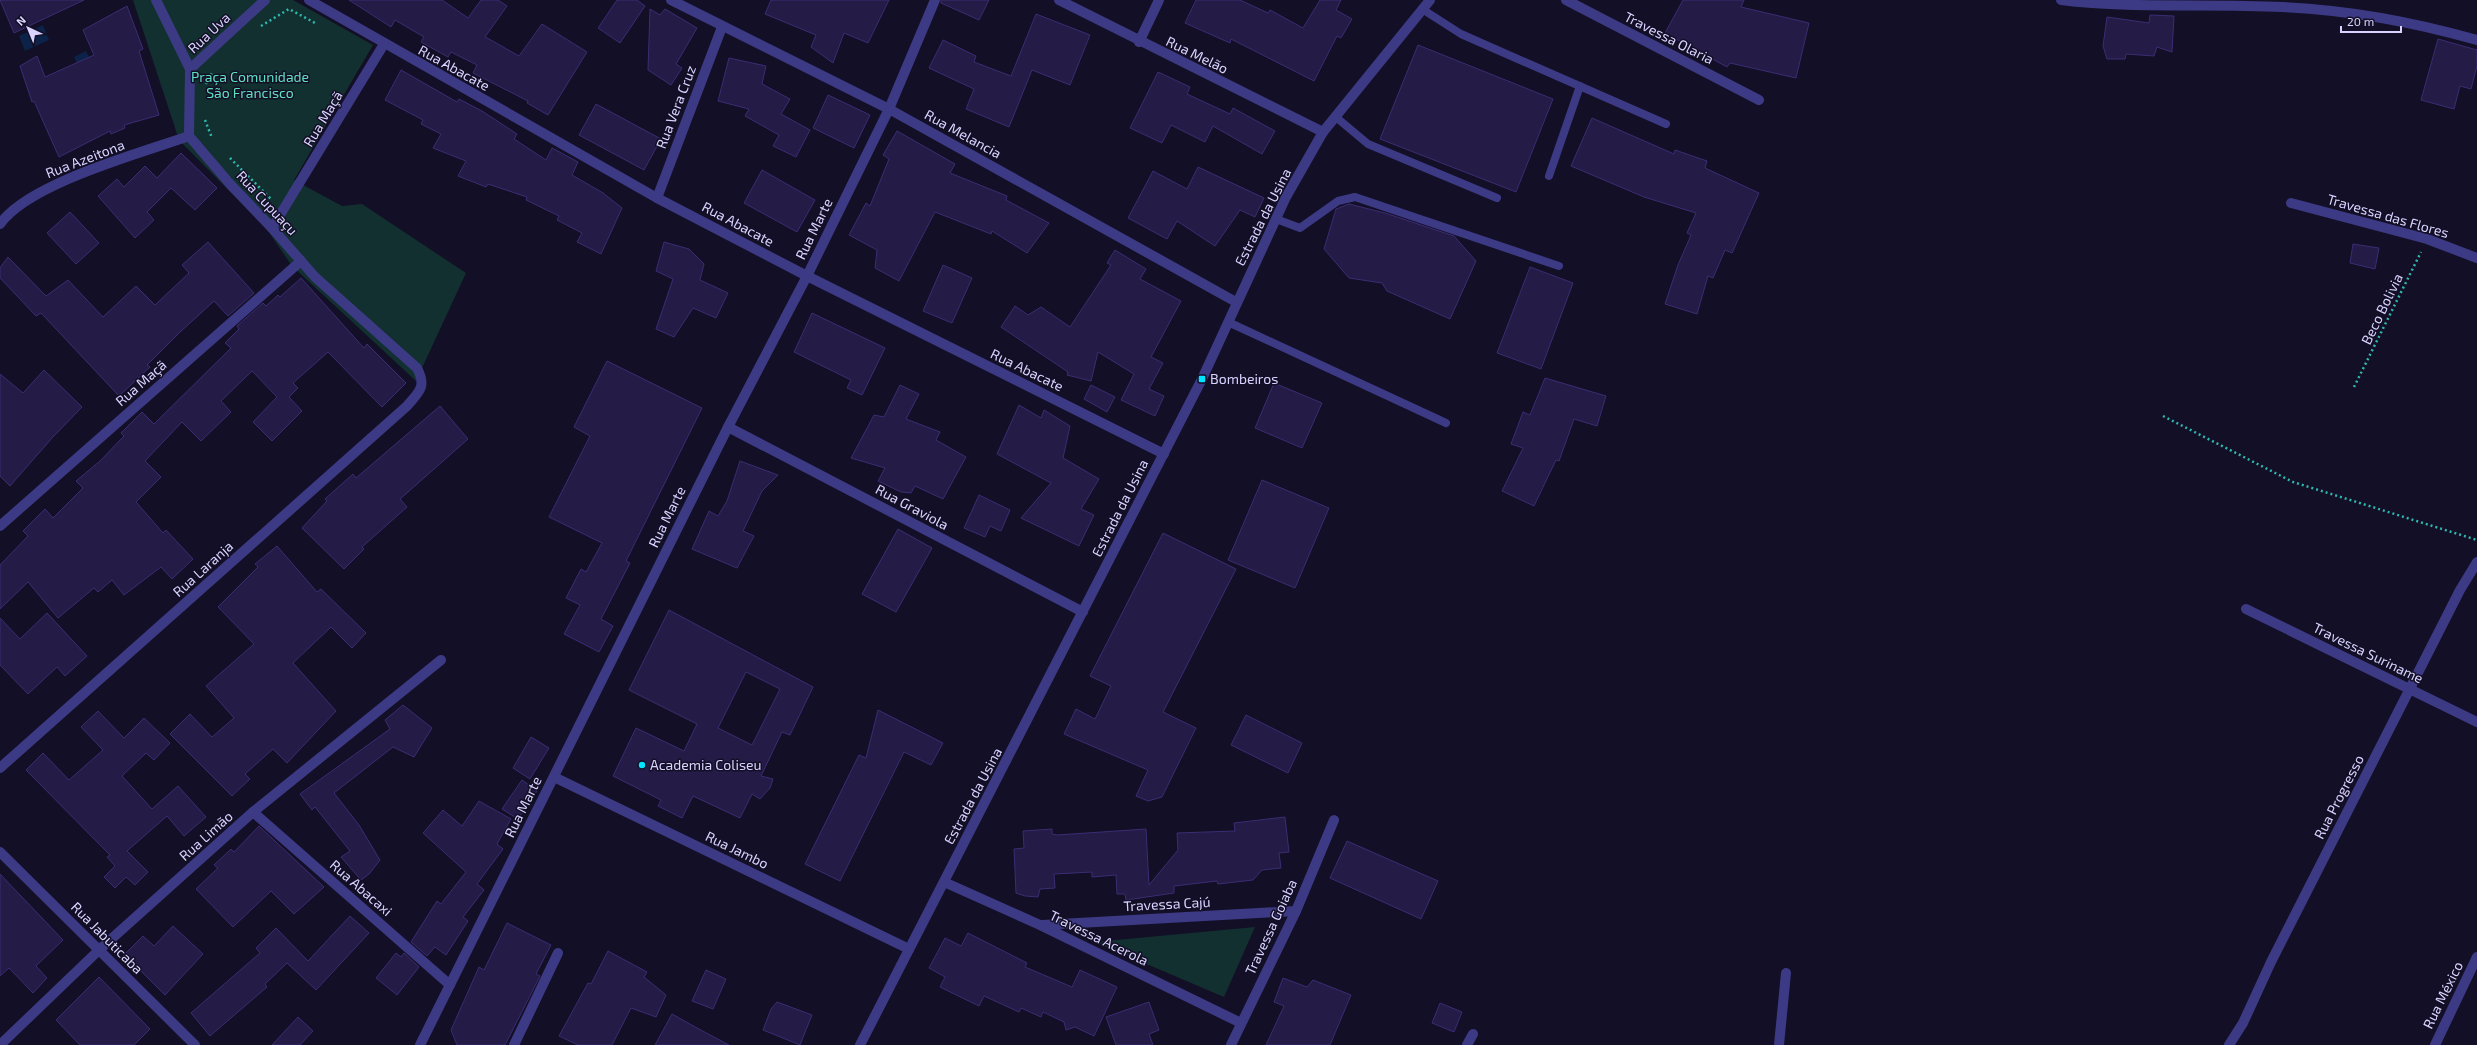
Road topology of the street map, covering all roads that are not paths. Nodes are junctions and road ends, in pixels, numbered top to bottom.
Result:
1 (156, 0) edge
2 (265, 0) edge
3 (308, 0) edge
4 (671, 0) edge
5 (935, 0) edge
6 (1059, 0) edge
7 (1159, 0) edge
8 (1430, 0) edge
9 (1566, 0) edge
10 (2061, 0) edge
11 (324, 4) edge
12 (1422, 9) junction
13 (722, 27) junction
14 (2477, 40) edge
15 (1139, 42) junction
16 (384, 44) junction
17 (190, 69) junction
18 (1580, 86) junction
19 (1759, 100) dead end
20 (889, 109) junction
21 (1337, 118) junction
22 (1666, 124) dead end
23 (1323, 132) junction
24 (189, 136) junction
25 (1549, 176) dead end
26 (657, 198) junction
27 (1497, 198) dead end
28 (2291, 203) dead end
29 (1276, 219) junction
30 (0, 224) edge
31 (272, 228) junction
32 (2477, 258) edge
33 (301, 261) junction
34 (1558, 266) dead end
35 (807, 276) junction
36 (1236, 302) junction
37 (1228, 322) junction
38 (422, 388) joint
39 (1446, 423) dead end
40 (728, 427) junction
41 (1164, 454) junction
42 (0, 526) edge
43 (2477, 562) edge
44 (2246, 609) dead end
45 (1083, 612) junction
46 (441, 660) dead end
47 (2410, 689) junction
48 (2477, 722) edge
49 (0, 768) edge
50 (554, 777) junction
51 (253, 812) junction
52 (1334, 820) dead end
53 (0, 852) edge
54 (944, 882) junction
55 (1296, 911) junction
56 (1040, 925) junction
57 (909, 949) junction
58 (99, 950) junction
59 (558, 953) dead end
60 (2477, 957) edge
61 (1786, 973) dead end
62 (450, 985) junction
63 (1241, 1023) junction
64 (1473, 1034) dead end
65 (0, 1045) edge
66 (195, 1045) edge
67 (420, 1045) edge
68 (514, 1045) edge
69 (860, 1045) edge
70 (1231, 1045) edge
71 (1468, 1045) edge
72 (1779, 1045) edge
73 (2229, 1045) edge
74 (2435, 1045) edge

1 - 17 street
2 - 17 street, Rua Uva
3 - 11 street, Rua Abacate
4 - 13 street, Rua Melancia
5 - 20 street, Rua Marte
6 - 15 street, Rua Melão
7 - 15 street
8 - 12 street, Estrada da Usina
9 - 19 street, Travessa Olaria
10 - 14 street
11 - 16 street, Rua Abacate
12 - 18 lane
12 - 21 street, Estrada da Usina
13 - 20 street, Rua Melancia
13 - 26 street, Rua Vera Cruz
15 - 23 street, Rua Melão
16 - 26 street, Rua Abacate
16 - 31 street, Rua Maçã
17 - 24 street
18 - 22 lane
18 - 25 lane
20 - 35 street, Rua Marte
20 - 36 street, Rua Melancia
21 - 23 street, Estrada da Usina
21 - 27 lane
23 - 29 street, Estrada da Usina
24 - 30 street, Rua Azeitona
24 - 31 street, Rua Cupuaçu
26 - 35 street, Rua Abacate
28 - 32 street, Travessa das Flores
29 - 34 lane
29 - 36 street, Estrada da Usina
31 - 33 street, Rua Cupuaçu
33 - 38 street, Rua Cupuaçu
33 - 42 street, Rua Maçã
35 - 40 street, Rua Marte
35 - 41 street, Rua Abacate
36 - 37 street, Estrada da Usina
37 - 39 lane
37 - 41 street, Estrada da Usina
38 - 49 street, Rua Laranja
40 - 45 street, Rua Graviola
40 - 50 street, Rua Marte
41 - 45 street, Estrada da Usina
43 - 47 street, Rua Progresso
44 - 47 street, Travessa Suriname
45 - 54 street, Estrada da Usina
46 - 51 street, Rua Limão
47 - 48 street, Travessa Suriname
47 - 73 street, Rua Progresso
50 - 57 street, Rua Jambo
50 - 62 street, Rua Marte
51 - 58 street, Rua Limão
51 - 62 street, Rua Abacaxi
52 - 55 street, Travessa Goiaba
53 - 58 street, Rua Jabuticaba
54 - 56 street, Travessa Acerola
54 - 57 street, Estrada da Usina
55 - 56 street, Travessa Cajú
55 - 63 street, Travessa Goiaba
56 - 63 street, Travessa Acerola
57 - 69 street, Estrada da Usina
58 - 65 street, Rua Limão
58 - 66 street, Rua Jabuticaba
59 - 68 street
60 - 74 street, Rua México
61 - 72 street
62 - 67 street, Rua Marte
63 - 70 street, Travessa Goiaba
64 - 71 street

